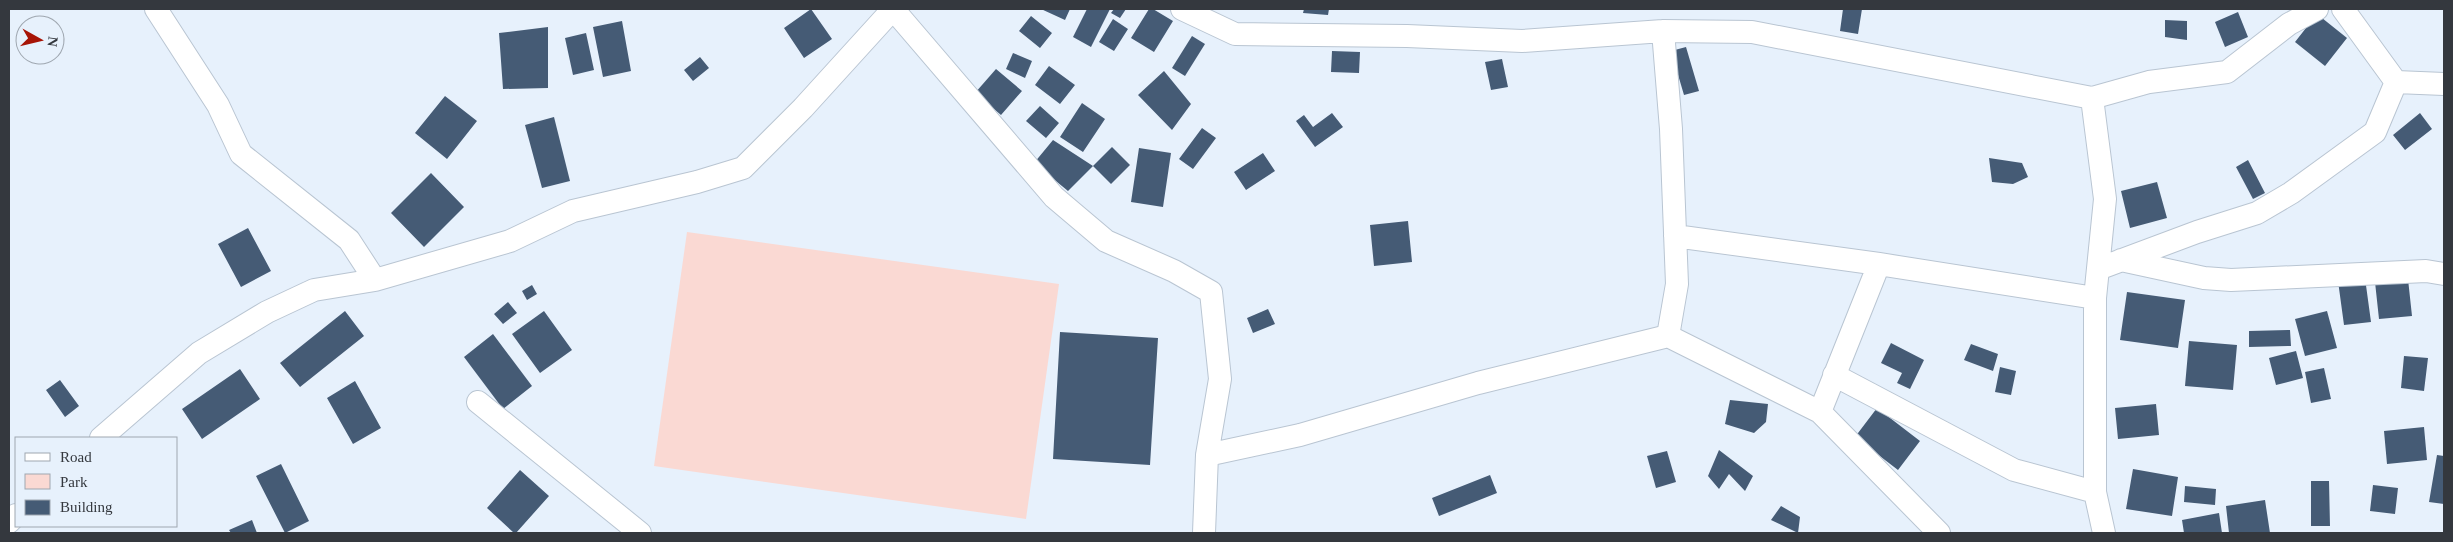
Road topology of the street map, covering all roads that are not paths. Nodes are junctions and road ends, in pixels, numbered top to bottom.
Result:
1 (156, 9) edge
2 (893, 9) edge
3 (1182, 9) edge
4 (2317, 9) edge
5 (2343, 9) edge
6 (1663, 31) junction
7 (2396, 82) junction
8 (2444, 84) edge
9 (2092, 98) junction
10 (1675, 236) junction
11 (2121, 260) junction
12 (1879, 264) junction
13 (2098, 269) junction
14 (2444, 274) edge
15 (375, 280) junction
16 (2095, 298) junction
17 (1668, 336) junction
18 (1834, 375) junction
19 (478, 402) dead end
20 (1820, 412) junction
21 (102, 437) edge
22 (1207, 455) junction
23 (2095, 492) junction
24 (640, 533) edge
25 (1204, 533) edge
26 (1939, 533) edge
27 (2104, 533) edge

1 - 15 street
2 - 15 street
2 - 22 street
3 - 6 street
4 - 9 street
5 - 7 street
6 - 9 street
6 - 10 street
7 - 8 street
7 - 11 street
9 - 13 street
10 - 12 street
10 - 17 street
11 - 13 street
11 - 14 street
12 - 16 street
12 - 18 street
13 - 16 street
15 - 21 street
16 - 23 street
17 - 20 street
17 - 22 street
18 - 20 street
18 - 23 street
19 - 24 street
20 - 26 street
22 - 25 street
23 - 27 street

